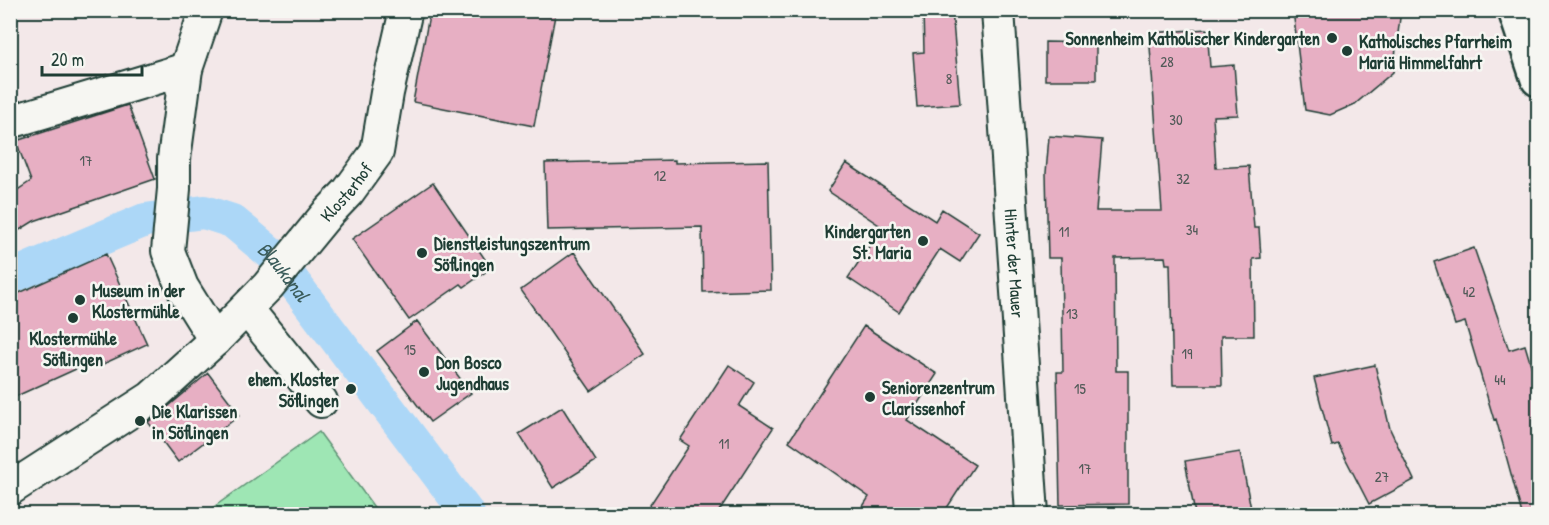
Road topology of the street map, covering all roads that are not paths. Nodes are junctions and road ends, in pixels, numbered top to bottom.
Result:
1 (206, 10) edge
2 (406, 10) edge
3 (998, 10) edge
4 (1515, 10) edge
5 (186, 69) junction
6 (1539, 79) edge
7 (10, 122) edge
8 (247, 309) junction
9 (215, 340) junction
10 (321, 401) dead end
11 (10, 489) edge
12 (1032, 514) edge

1 - 5 street
2 - 8 street, Klosterhof
3 - 12 street, Hinter der Mauer
4 - 6 street
5 - 7 street
5 - 9 street
8 - 9 street, Klosterhof
8 - 10 street
9 - 11 street, Klosterhof

